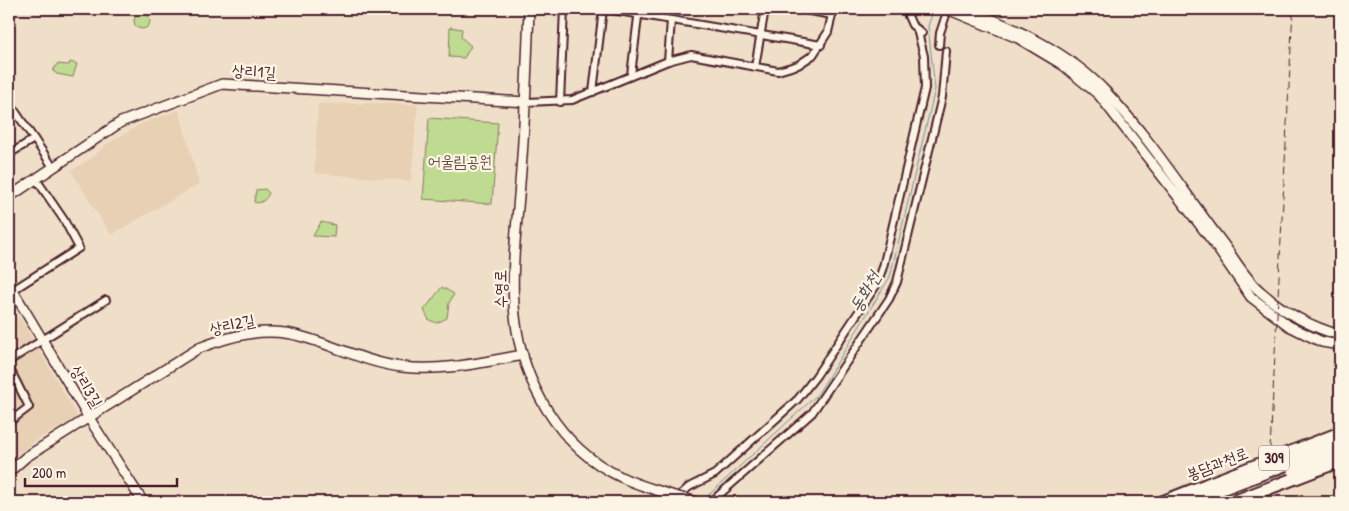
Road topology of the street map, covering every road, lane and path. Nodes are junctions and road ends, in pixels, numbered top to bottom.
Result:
1 (529, 9) edge
2 (564, 9) edge
3 (604, 9) edge
4 (765, 9) edge
5 (799, 9) edge
6 (911, 9) edge
7 (967, 9) edge
8 (948, 10) edge
9 (639, 12) edge
10 (671, 20) junction
11 (761, 35) junction
12 (821, 45) junction
13 (939, 45) dead end
14 (946, 51) dead end
15 (668, 61) junction
16 (755, 67) junction
17 (630, 75) junction
18 (593, 92) junction
19 (9, 102) edge
20 (526, 102) junction
21 (560, 102) junction
22 (11, 112) edge
23 (34, 139) junction
24 (9, 154) edge
25 (53, 167) junction
26 (36, 179) junction
27 (9, 197) edge
28 (11, 287) edge
29 (106, 300) dead end
30 (1340, 335) edge
31 (42, 339) junction
32 (1340, 345) edge
33 (523, 355) junction
34 (9, 361) edge
35 (9, 367) edge
36 (89, 418) junction
37 (9, 422) edge
38 (1340, 433) edge
39 (1340, 444) edge
40 (1340, 452) edge
41 (1340, 461) edge
42 (9, 472) edge
43 (1211, 495) edge
44 (672, 498) edge
45 (143, 502) edge
46 (697, 502) edge
47 (711, 502) edge
48 (1162, 502) edge
49 (1189, 502) edge
50 (1233, 502) edge

1 - 20 street, 수영로
2 - 21 street
3 - 9 street
3 - 18 street
4 - 11 street
5 - 12 street
6 - 44 street
7 - 30 street
8 - 13 street
8 - 32 street
9 - 10 street
9 - 17 street
10 - 11 street
10 - 15 street
11 - 12 street
11 - 16 street
12 - 16 street
14 - 47 street
15 - 16 street
15 - 17 street
17 - 18 street
18 - 21 street
19 - 22 street
20 - 21 street
20 - 25 street, 상리1길
20 - 33 street, 수영로
22 - 23 street
23 - 24 street
23 - 25 street
25 - 26 street, 상리1길
26 - 27 street, 상리1길
26 - 28 street
28 - 31 street, 상리3길
29 - 31 street
31 - 34 street
31 - 36 street, 상리3길
33 - 36 street, 상리2길
33 - 44 street, 수영로
35 - 37 street
36 - 42 street, 상리2길
36 - 45 street, 상리3길
38 - 43 highway, 봉담과천로 / 309, bridge
39 - 43 highway, bridge
40 - 43 highway, bridge
41 - 50 highway, 309, bridge
43 - 48 highway, 봉담과천로 / 309
43 - 49 highway
44 - 46 street, 수영로, bridge

